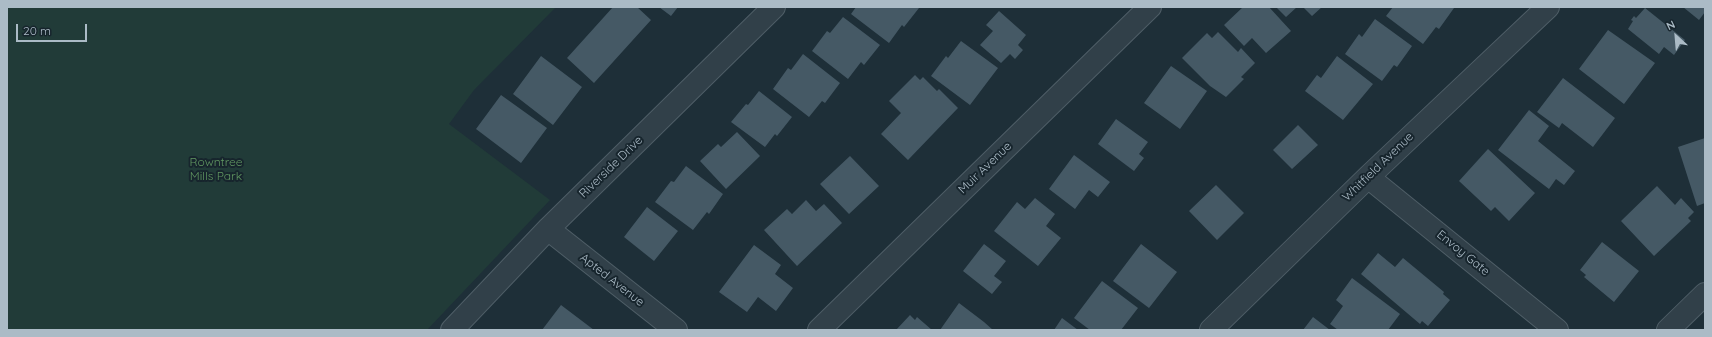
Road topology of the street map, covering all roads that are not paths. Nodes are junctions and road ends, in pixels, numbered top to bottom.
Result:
1 (774, 7) edge
2 (1150, 7) edge
3 (1548, 7) edge
4 (1368, 177) junction
5 (548, 229) junction
6 (1705, 294) edge
7 (452, 330) edge
8 (676, 330) edge
9 (819, 330) edge
10 (1211, 330) edge
11 (1557, 330) edge
12 (1668, 330) edge

1 - 5 street, Riverside Drive
2 - 9 street, Muir Avenue
3 - 4 street, Whitfield Avenue
4 - 10 street, Whitfield Avenue
4 - 11 street, Envoy Gate
5 - 7 street, Riverside Drive
5 - 8 street, Apted Avenue
6 - 12 street

